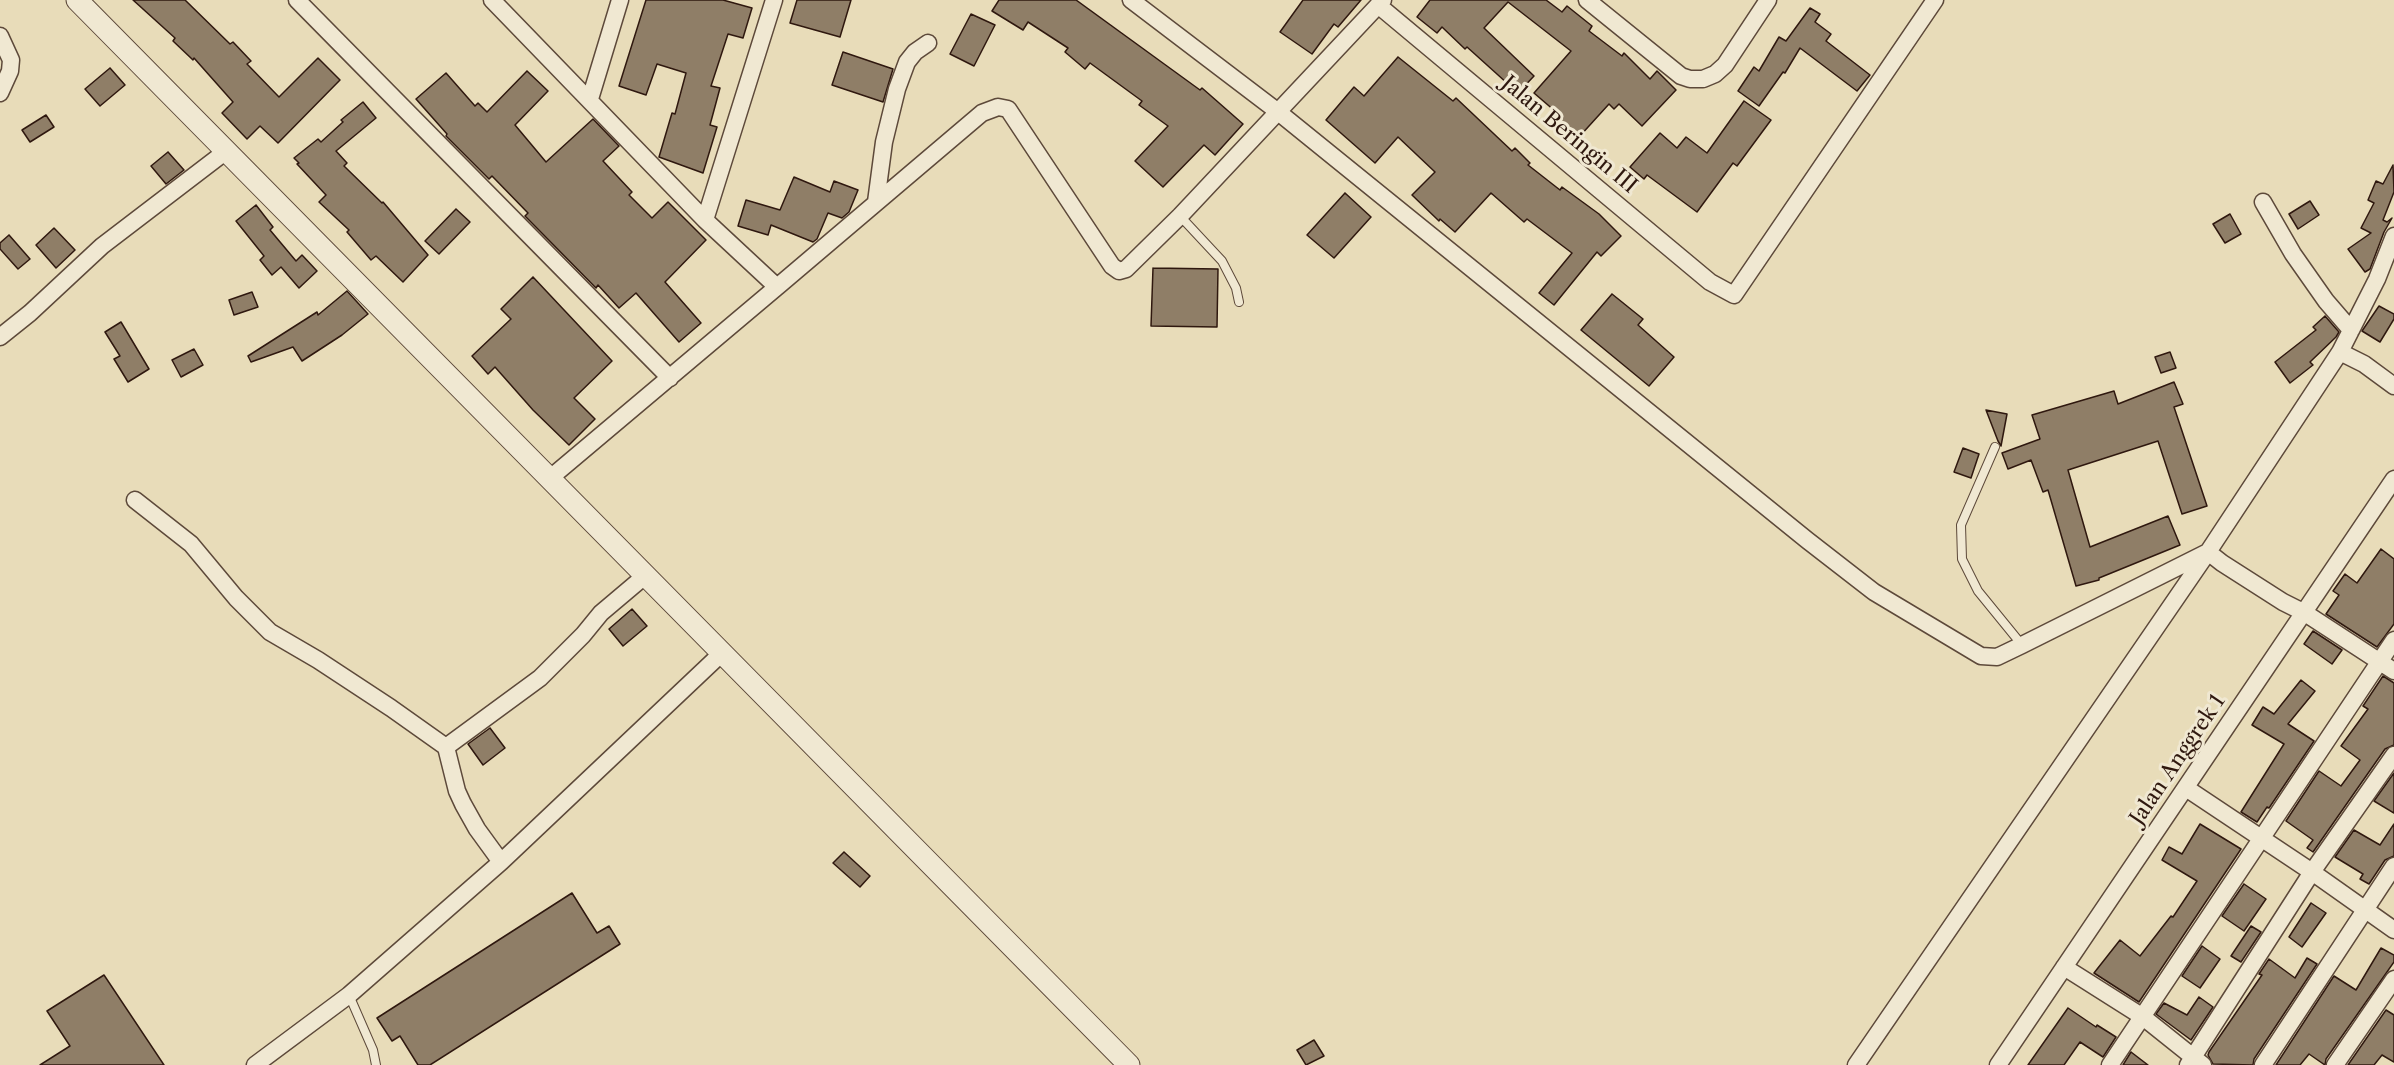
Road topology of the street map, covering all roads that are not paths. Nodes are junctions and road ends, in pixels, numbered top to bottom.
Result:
1 (77, 0) edge
2 (297, 0) edge
3 (492, 0) edge
4 (620, 0) edge
5 (774, 0) edge
6 (1131, 0) edge
7 (1587, 0) edge
8 (1768, 0) edge
9 (1935, 0) edge
10 (1380, 3) edge
11 (0, 36) edge
12 (928, 43) dead end
13 (0, 93) edge
14 (590, 99) junction
15 (1277, 111) junction
16 (225, 152) junction
17 (876, 202) junction
18 (2263, 202) dead end
19 (1180, 216) junction
20 (705, 220) junction
21 (2394, 236) edge
22 (777, 287) junction
23 (1239, 302) dead end
24 (2351, 330) junction
25 (0, 337) edge
26 (2340, 352) junction
27 (670, 378) junction
28 (2394, 386) edge
29 (1995, 447) dead end
30 (549, 479) junction
31 (2394, 479) edge
32 (135, 500) dead end
33 (2208, 552) junction
34 (646, 575) junction
35 (2305, 613) junction
36 (2394, 640) edge
37 (2022, 645) junction
38 (723, 652) junction
39 (2379, 662) junction
40 (2394, 671) edge
41 (446, 747) junction
42 (2394, 755) edge
43 (2186, 788) junction
44 (2261, 840) junction
45 (501, 862) junction
46 (2394, 866) edge
47 (2312, 872) junction
48 (2365, 910) junction
49 (2394, 930) edge
50 (2064, 967) junction
51 (2394, 979) edge
52 (349, 995) junction
53 (2143, 1017) junction
54 (2195, 1063) edge
55 (255, 1065) edge
56 (376, 1065) edge
57 (1129, 1065) edge
58 (1856, 1065) edge
59 (1998, 1065) edge
60 (2110, 1065) edge
61 (2263, 1065) edge
62 (2335, 1065) edge

1 - 16 street
2 - 27 street
3 - 14 street
4 - 14 street
5 - 20 street
6 - 15 street
7 - 8 street
9 - 10 street, Jalan Beringin III
10 - 15 street
11 - 13 street
12 - 17 street
14 - 20 street
15 - 19 street
15 - 37 street
16 - 25 street
16 - 30 street
17 - 19 street
17 - 22 street
18 - 24 street
19 - 23 lane
20 - 22 street
21 - 24 street
22 - 27 street
24 - 26 street
26 - 28 street
26 - 33 street
27 - 30 street
29 - 37 lane
30 - 34 street
31 - 35 street, Jalan Anggrek 1
32 - 41 street
33 - 35 street
33 - 37 street
33 - 58 street
34 - 38 street
34 - 41 street
35 - 39 street
35 - 43 street, Jalan Anggrek 1
36 - 39 street
38 - 45 street
38 - 57 street
39 - 40 street
39 - 44 street
41 - 45 street
42 - 47 street
43 - 44 street
43 - 50 street, Jalan Anggrek 1
44 - 47 street
44 - 53 street
45 - 52 street
46 - 48 street
47 - 48 street
47 - 54 street
48 - 49 street
48 - 61 street
50 - 53 street
50 - 59 street, Jalan Anggrek 1
51 - 62 street
52 - 55 street
52 - 56 lane
53 - 54 street
53 - 60 street

